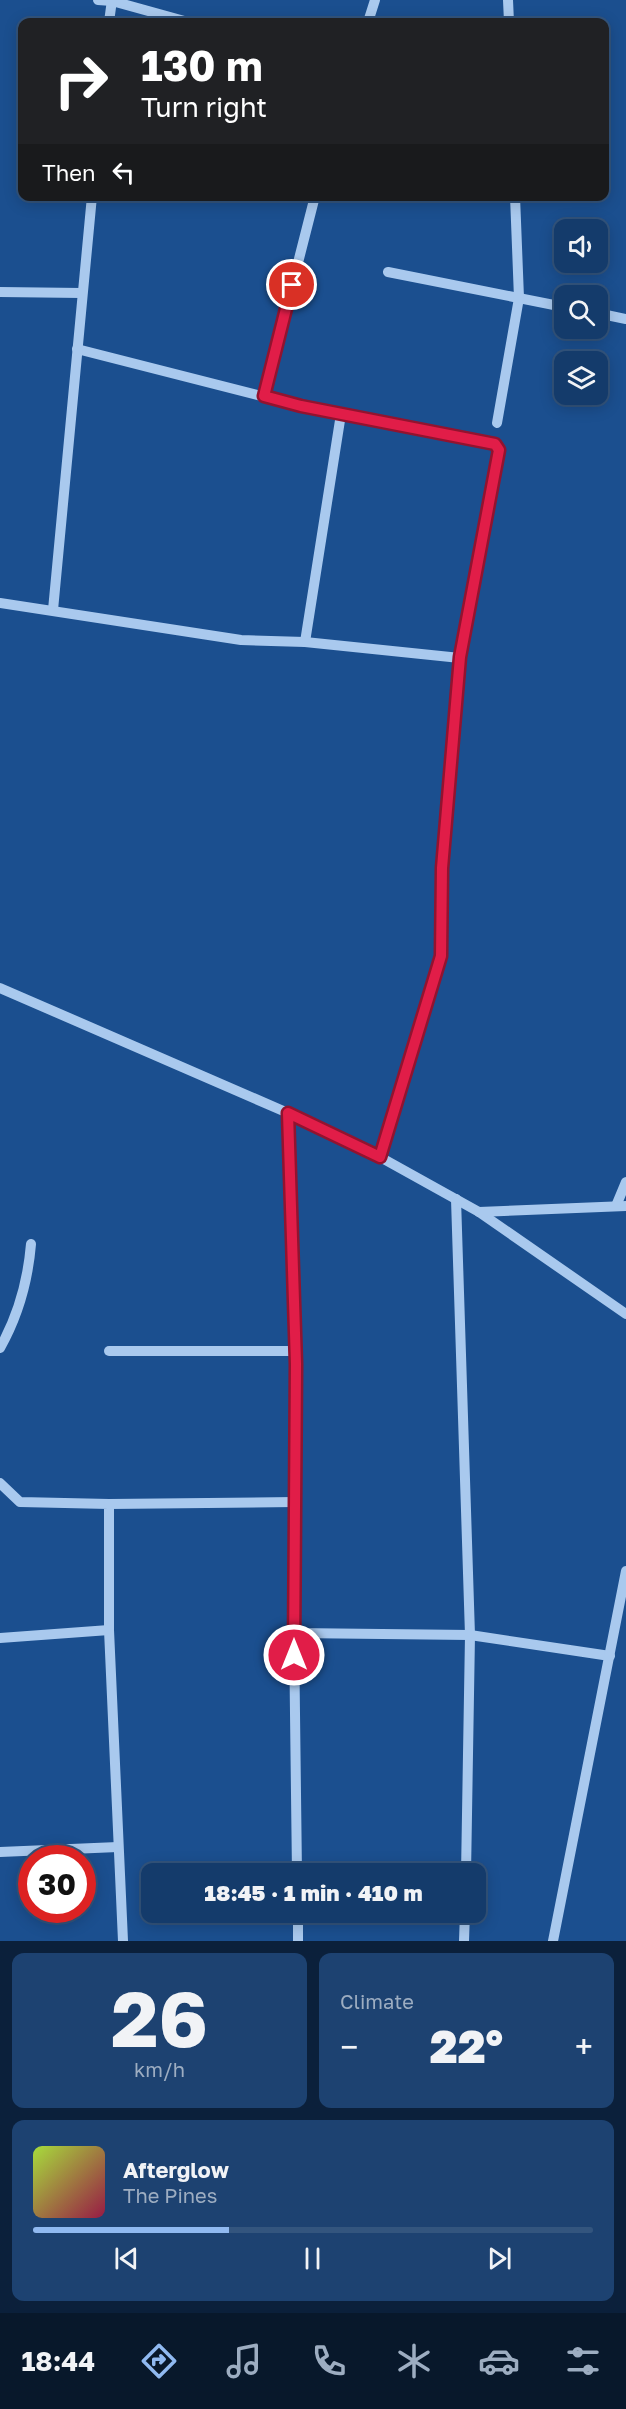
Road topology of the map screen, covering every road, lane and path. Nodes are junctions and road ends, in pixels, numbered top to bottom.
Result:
1 (98, 0) edge
2 (375, 0) edge
3 (508, 0) edge
4 (112, 1) edge
5 (110, 18) edge
6 (174, 18) edge
7 (369, 18) edge
8 (509, 18) edge
9 (91, 201) edge
10 (314, 201) edge
11 (515, 201) edge
12 (388, 272) dead end
13 (0, 292) edge
14 (82, 293) junction
15 (519, 298) junction
16 (554, 305) edge
17 (608, 315) edge
18 (626, 319) edge
19 (76, 349) junction
20 (264, 396) junction
21 (341, 414) junction
22 (497, 423) dead end
23 (0, 603) edge
24 (52, 610) junction
25 (305, 642) junction
26 (460, 657) junction
27 (0, 988) edge
28 (288, 1113) junction
29 (380, 1157) junction
30 (626, 1182) edge
31 (456, 1199) junction
32 (621, 1206) edge
33 (479, 1212) junction
34 (31, 1244) dead end
35 (626, 1314) edge
36 (0, 1348) edge
37 (109, 1351) dead end
38 (296, 1351) junction
39 (0, 1483) edge
40 (295, 1502) junction
41 (109, 1504) junction
42 (626, 1571) edge
43 (109, 1630) junction
44 (294, 1633) junction
45 (470, 1635) junction
46 (0, 1638) edge
47 (610, 1656) junction
48 (118, 1847) junction
49 (0, 1852) edge
50 (297, 1863) edge
51 (466, 1863) edge
52 (298, 1923) edge
53 (465, 1923) edge
54 (123, 1941) edge
55 (298, 1941) edge
56 (464, 1941) edge
57 (553, 1941) edge

1 - 4 street
2 - 7 street
3 - 8 street
4 - 5 street
4 - 6 street
9 - 14 street
10 - 20 street
11 - 15 street
12 - 15 street
13 - 14 street
14 - 19 street
15 - 16 street
15 - 22 street
17 - 18 street
19 - 20 street
19 - 24 street
20 - 21 street
21 - 25 street
21 - 26 street
23 - 24 street
24 - 25 street
25 - 26 street
26 - 29 street
27 - 28 street
28 - 29 street
28 - 38 street
29 - 31 street
30 - 32 street
31 - 33 street
31 - 45 street
32 - 33 street
33 - 35 street
34 - 36 street
37 - 38 street
38 - 40 street
39 - 41 street
40 - 41 street
40 - 44 street
41 - 43 street
42 - 47 street
43 - 46 street
43 - 48 street
44 - 45 street
44 - 50 street
45 - 47 street
45 - 51 street
47 - 57 street
48 - 49 street
48 - 54 street
52 - 55 street
53 - 56 street

